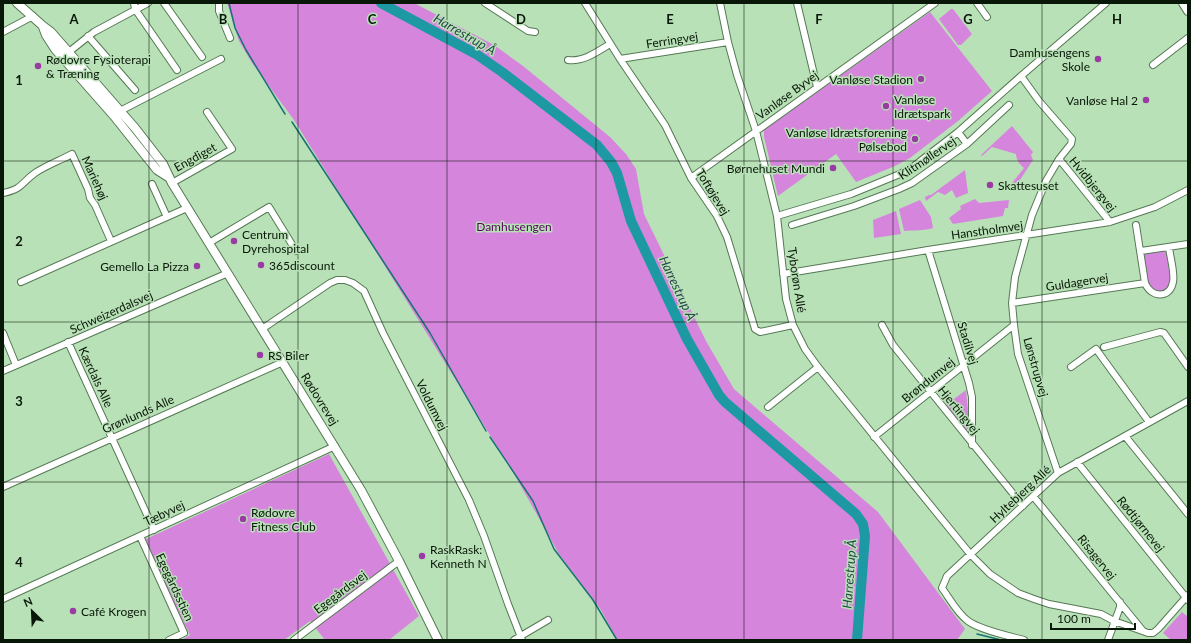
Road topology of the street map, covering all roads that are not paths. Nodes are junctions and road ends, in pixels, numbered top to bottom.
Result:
1 (17, 3) edge
2 (25, 3) edge
3 (148, 3) edge
4 (164, 3) edge
5 (219, 3) edge
6 (485, 3) edge
7 (585, 3) edge
8 (720, 3) edge
9 (797, 3) edge
10 (935, 3) edge
11 (977, 3) edge
12 (1106, 3) edge
13 (1183, 3) edge
14 (134, 6) edge
15 (1188, 11) edge
16 (33, 16) junction
17 (987, 16) dead end
18 (3, 32) edge
19 (535, 32) dead end
20 (88, 36) junction
21 (230, 38) dead end
22 (1188, 38) edge
23 (728, 42) junction
24 (610, 44) junction
25 (66, 55) junction
26 (202, 57) dead end
27 (221, 59) dead end
28 (620, 59) junction
29 (568, 60) dead end
30 (1153, 65) dead end
31 (177, 70) dead end
32 (1021, 76) junction
33 (817, 87) junction
34 (135, 90) dead end
35 (1009, 105) dead end
36 (207, 112) dead end
37 (117, 113) junction
38 (756, 131) junction
39 (958, 132) junction
40 (967, 144) junction
41 (1059, 159) junction
42 (691, 178) junction
43 (170, 180) junction
44 (152, 184) dead end
45 (1188, 190) edge
46 (3, 193) edge
47 (850, 194) junction
48 (854, 206) junction
49 (188, 208) junction
50 (777, 216) junction
51 (168, 217) junction
52 (1110, 222) junction
53 (1136, 224) dead end
54 (792, 225) dead end
55 (1027, 235) junction
56 (111, 241) junction
57 (209, 243) junction
58 (1188, 244) edge
59 (1169, 247) junction
60 (928, 250) junction
61 (296, 251) dead end
62 (1141, 251) junction
63 (228, 273) junction
64 (783, 274) junction
65 (20, 282) dead end
66 (1145, 283) junction
67 (1012, 303) junction
68 (793, 325) junction
69 (882, 325) dead end
70 (1014, 325) junction
71 (262, 329) junction
72 (3, 333) edge
73 (68, 342) junction
74 (1104, 347) dead end
75 (283, 362) junction
76 (16, 365) junction
77 (964, 365) junction
78 (818, 367) junction
79 (1071, 367) dead end
80 (1188, 367) edge
81 (3, 371) edge
82 (930, 392) junction
83 (1188, 401) edge
84 (768, 407) dead end
85 (1149, 422) junction
86 (1125, 436) junction
87 (874, 437) junction
88 (112, 438) junction
89 (972, 445) junction
90 (334, 446) junction
91 (1077, 462) junction
92 (1058, 473) junction
93 (3, 486) edge
94 (1033, 496) junction
95 (1023, 506) junction
96 (1188, 514) edge
97 (154, 530) junction
98 (140, 536) junction
99 (971, 555) junction
100 (399, 561) junction
101 (1187, 597) edge
102 (3, 599) edge
103 (1120, 601) junction
104 (548, 620) dead end
105 (1114, 621) junction
106 (1144, 632) junction
107 (522, 638) edge
108 (169, 640) edge
109 (294, 640) edge
110 (438, 640) edge
111 (514, 640) edge
112 (1024, 640) edge
113 (1108, 640) edge

1 - 16 street, Rødovrevej
2 - 16 street, Rødovrevej
3 - 14 street
4 - 26 street
5 - 21 street
6 - 19 street
7 - 24 street, Toftøjevej
8 - 23 street, Tyborøn Allé
9 - 33 street
10 - 33 street, Vanløse Byvej
11 - 17 street
12 - 32 street, Klitmøllervej
13 - 15 street
14 - 20 street
14 - 31 street
16 - 18 street
16 - 25 street, Rødovrevej
20 - 25 street
20 - 34 street
22 - 30 street
23 - 28 street, Ferringvej
23 - 38 street, Tyborøn Allé
24 - 28 street, Toftøjevej
24 - 29 street
25 - 37 street, Rødovrevej
27 - 37 street
28 - 42 street, Toftøjevej
32 - 39 street, Klitmøllervej
32 - 41 street, Lønstrupvej
33 - 38 street, Vanløse Byvej
35 - 40 street, Klitmøllervej
36 - 43 street, Engdiget
37 - 43 street, Rødovrevej
38 - 42 street, Vanløse Byvej
38 - 50 street, Tyborøn Allé
39 - 40 street, Klitmøllervej
39 - 47 street, Klitmøllervej
40 - 48 street, Klitmøllervej
41 - 52 street, Hvidbjergvej
41 - 55 street, Lønstrupvej
42 - 68 street, Toftøjevej
43 - 49 street, Rødovrevej
44 - 51 street
45 - 52 street, Hanstholmvej
46 - 56 street, Mariehøj
47 - 48 street
47 - 50 street, Klitmøllervej
48 - 54 street, Klitmøllervej
49 - 51 street
49 - 57 street, Rødovrevej
50 - 64 street, Tyborøn Allé
51 - 56 street
52 - 55 street, Hanstholmvej
53 - 62 street
55 - 60 street, Hanstholmvej
55 - 67 street, Lønstrupvej
56 - 65 street
57 - 61 street
57 - 63 street, Rødovrevej
58 - 59 street
59 - 62 street
59 - 66 street
60 - 64 street, Hanstholmvej
60 - 77 street, Stadilvej
62 - 66 street
63 - 71 street, Rødovrevej
63 - 73 street, Schweizerdalsvej
64 - 68 street, Tyborøn Allé
66 - 67 street, Guldagervej
67 - 70 street, Lønstrupvej
68 - 78 street, Tyborøn Allé
69 - 82 street, Hjertingvej
70 - 77 street, Brøndumvej
70 - 92 street, Lønstrupvej
71 - 75 street, Rødovrevej
71 - 107 street, Voldumvej
72 - 76 street
73 - 76 street, Schweizerdalsvej
73 - 88 street, Kærdals Alle
74 - 80 street
75 - 88 street, Grønlunds Alle
75 - 90 street, Rødovrevej
76 - 81 street, Schweizerdalsvej
77 - 82 street, Brøndumvej
77 - 89 street, Stadilvej
78 - 84 street
78 - 87 street, Tyborøn Allé
79 - 85 street
82 - 87 street, Brøndumvej
82 - 89 street, Hjertingvej
83 - 85 street, Hyltebjerg Allé
85 - 86 street, Hyltebjerg Allé
86 - 91 street, Hyltebjerg Allé
86 - 96 street
87 - 99 street, Tyborøn Allé
88 - 93 street, Grønlunds Alle
88 - 97 street, Kærdals Alle
89 - 95 street, Hjertingvej
90 - 97 street, Tæbyvej
90 - 100 street, Rødovrevej
91 - 92 street, Hyltebjerg Allé
91 - 101 street, Rødtjørnevej
92 - 94 street, Hyltebjerg Allé
94 - 95 street, Hyltebjerg Allé
94 - 103 street, Risagervej
95 - 99 street, Hyltebjerg Allé
97 - 98 street, Tæbyvej
98 - 102 street, Tæbyvej
98 - 108 street, Egegårdsstien
99 - 105 street, Tyborøn Allé
99 - 112 street, Hyltebjerg Allé
100 - 109 street, Egegårdsvej
100 - 110 street, Rødovrevej
101 - 106 street
103 - 105 street
103 - 106 street, Risagervej
104 - 107 street
105 - 106 street, Tyborøn Allé
105 - 113 street
107 - 111 street

